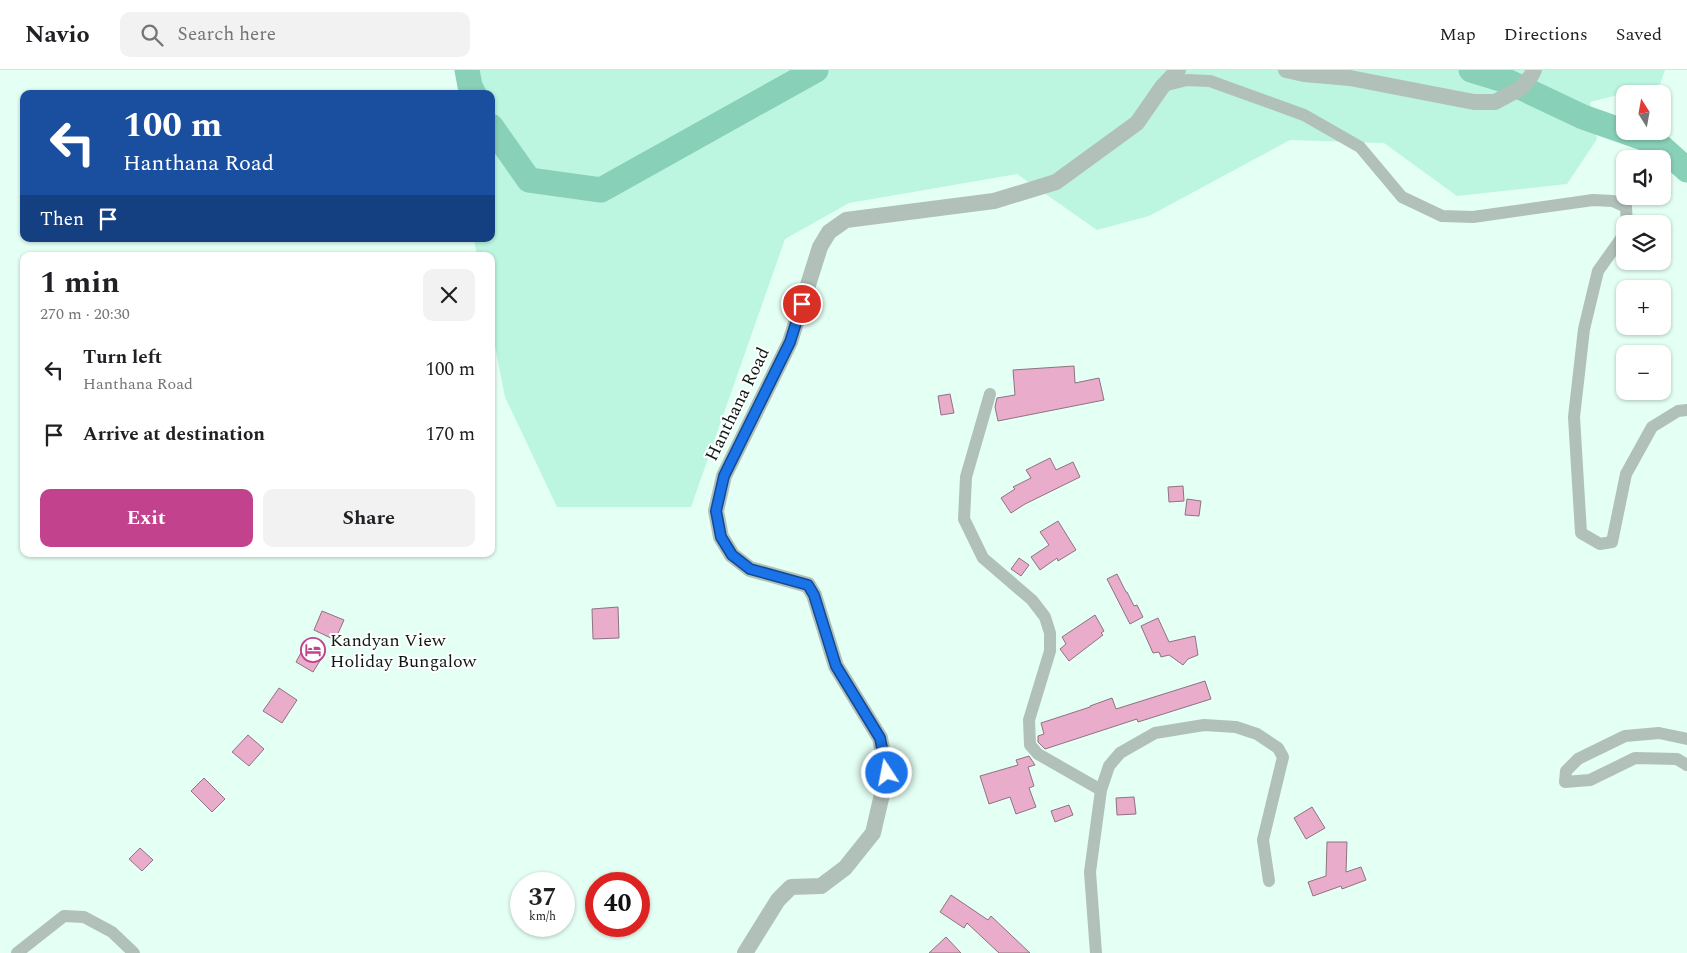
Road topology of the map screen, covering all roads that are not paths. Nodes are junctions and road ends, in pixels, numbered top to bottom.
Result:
1 (1178, 70) edge
2 (1286, 70) edge
3 (1534, 70) edge
4 (1162, 87) junction
5 (1627, 215) edge
6 (1616, 246) edge
7 (990, 394) dead end
8 (1687, 410) edge
9 (1687, 739) edge
10 (1687, 765) edge
11 (1102, 790) junction
12 (1269, 881) dead end
13 (17, 953) edge
14 (134, 953) edge
15 (746, 953) edge
16 (1096, 953) edge

1 - 4 street, Hanthana Road
2 - 3 street
4 - 5 street
4 - 15 street, Hanthana Road
6 - 8 street
7 - 11 street
9 - 10 street
11 - 12 street
11 - 16 street
13 - 14 street

